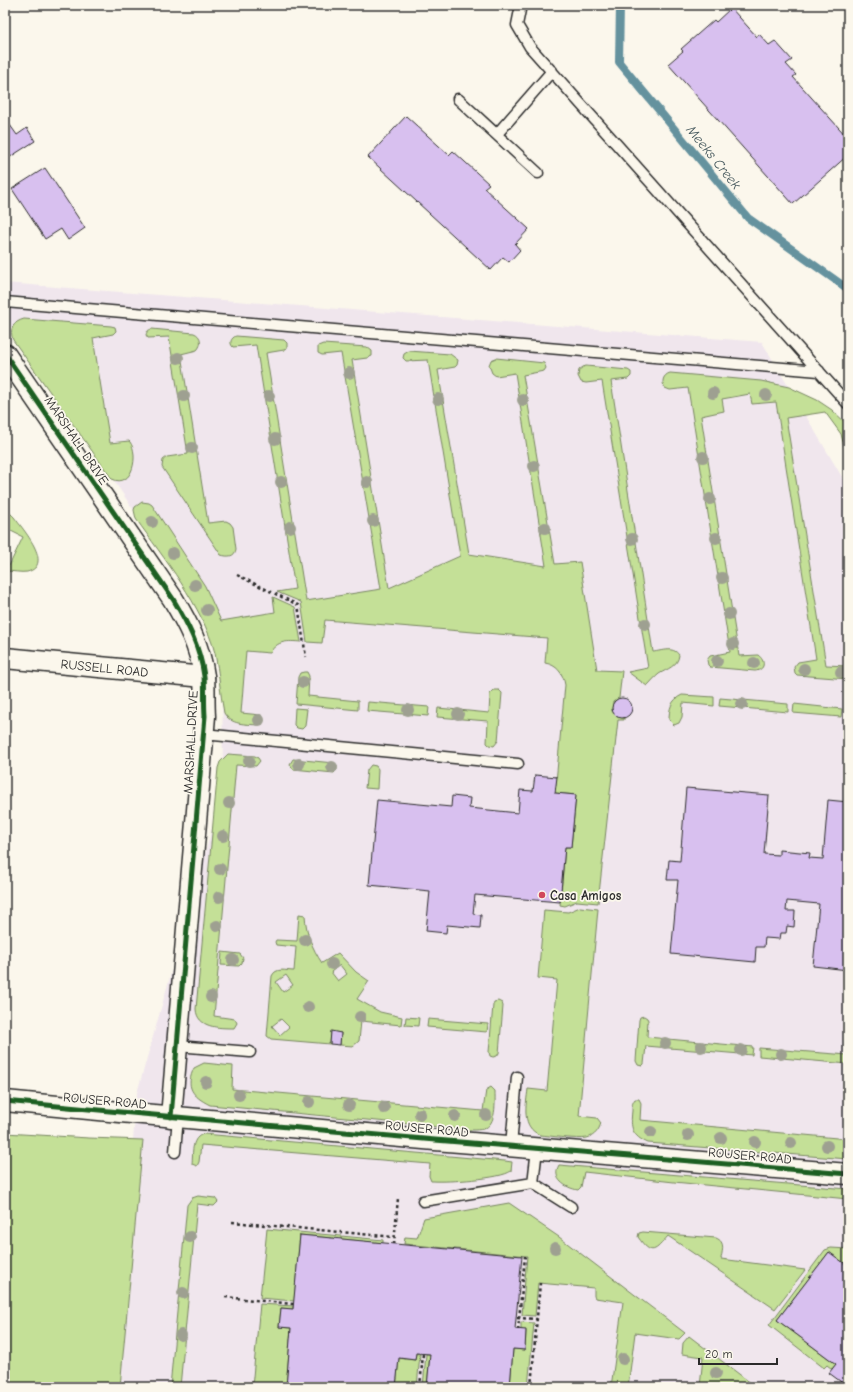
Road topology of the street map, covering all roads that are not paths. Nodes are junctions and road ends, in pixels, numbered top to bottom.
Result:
1 (521, 5) edge
2 (552, 71) junction
3 (458, 99) dead end
4 (497, 134) junction
5 (538, 173) dead end
6 (5, 302) edge
7 (5, 354) edge
8 (819, 371) junction
9 (848, 404) edge
10 (5, 658) edge
11 (204, 677) junction
12 (203, 734) junction
13 (518, 764) dead end
14 (177, 1046) junction
15 (250, 1052) dead end
16 (517, 1077) dead end
17 (5, 1101) edge
18 (175, 1117) junction
19 (511, 1146) junction
20 (537, 1149) junction
21 (175, 1152) dead end
22 (848, 1174) edge
23 (533, 1183) junction
24 (423, 1201) dead end
25 (571, 1207) dead end

1 - 2 lane
2 - 4 lane
2 - 8 lane
3 - 4 lane
4 - 5 lane
6 - 8 lane
7 - 11 street, MARSHALL DRIVE
8 - 9 lane
10 - 11 street, RUSSELL ROAD
11 - 12 street, MARSHALL DRIVE
12 - 13 lane
12 - 14 street, MARSHALL DRIVE
14 - 15 lane
14 - 18 street, MARSHALL DRIVE
16 - 19 lane
17 - 18 street, ROUSER ROAD
18 - 19 street, ROUSER ROAD
18 - 21 lane
19 - 20 street, ROUSER ROAD
20 - 22 street, ROUSER ROAD
20 - 23 lane
23 - 24 lane
23 - 25 lane

